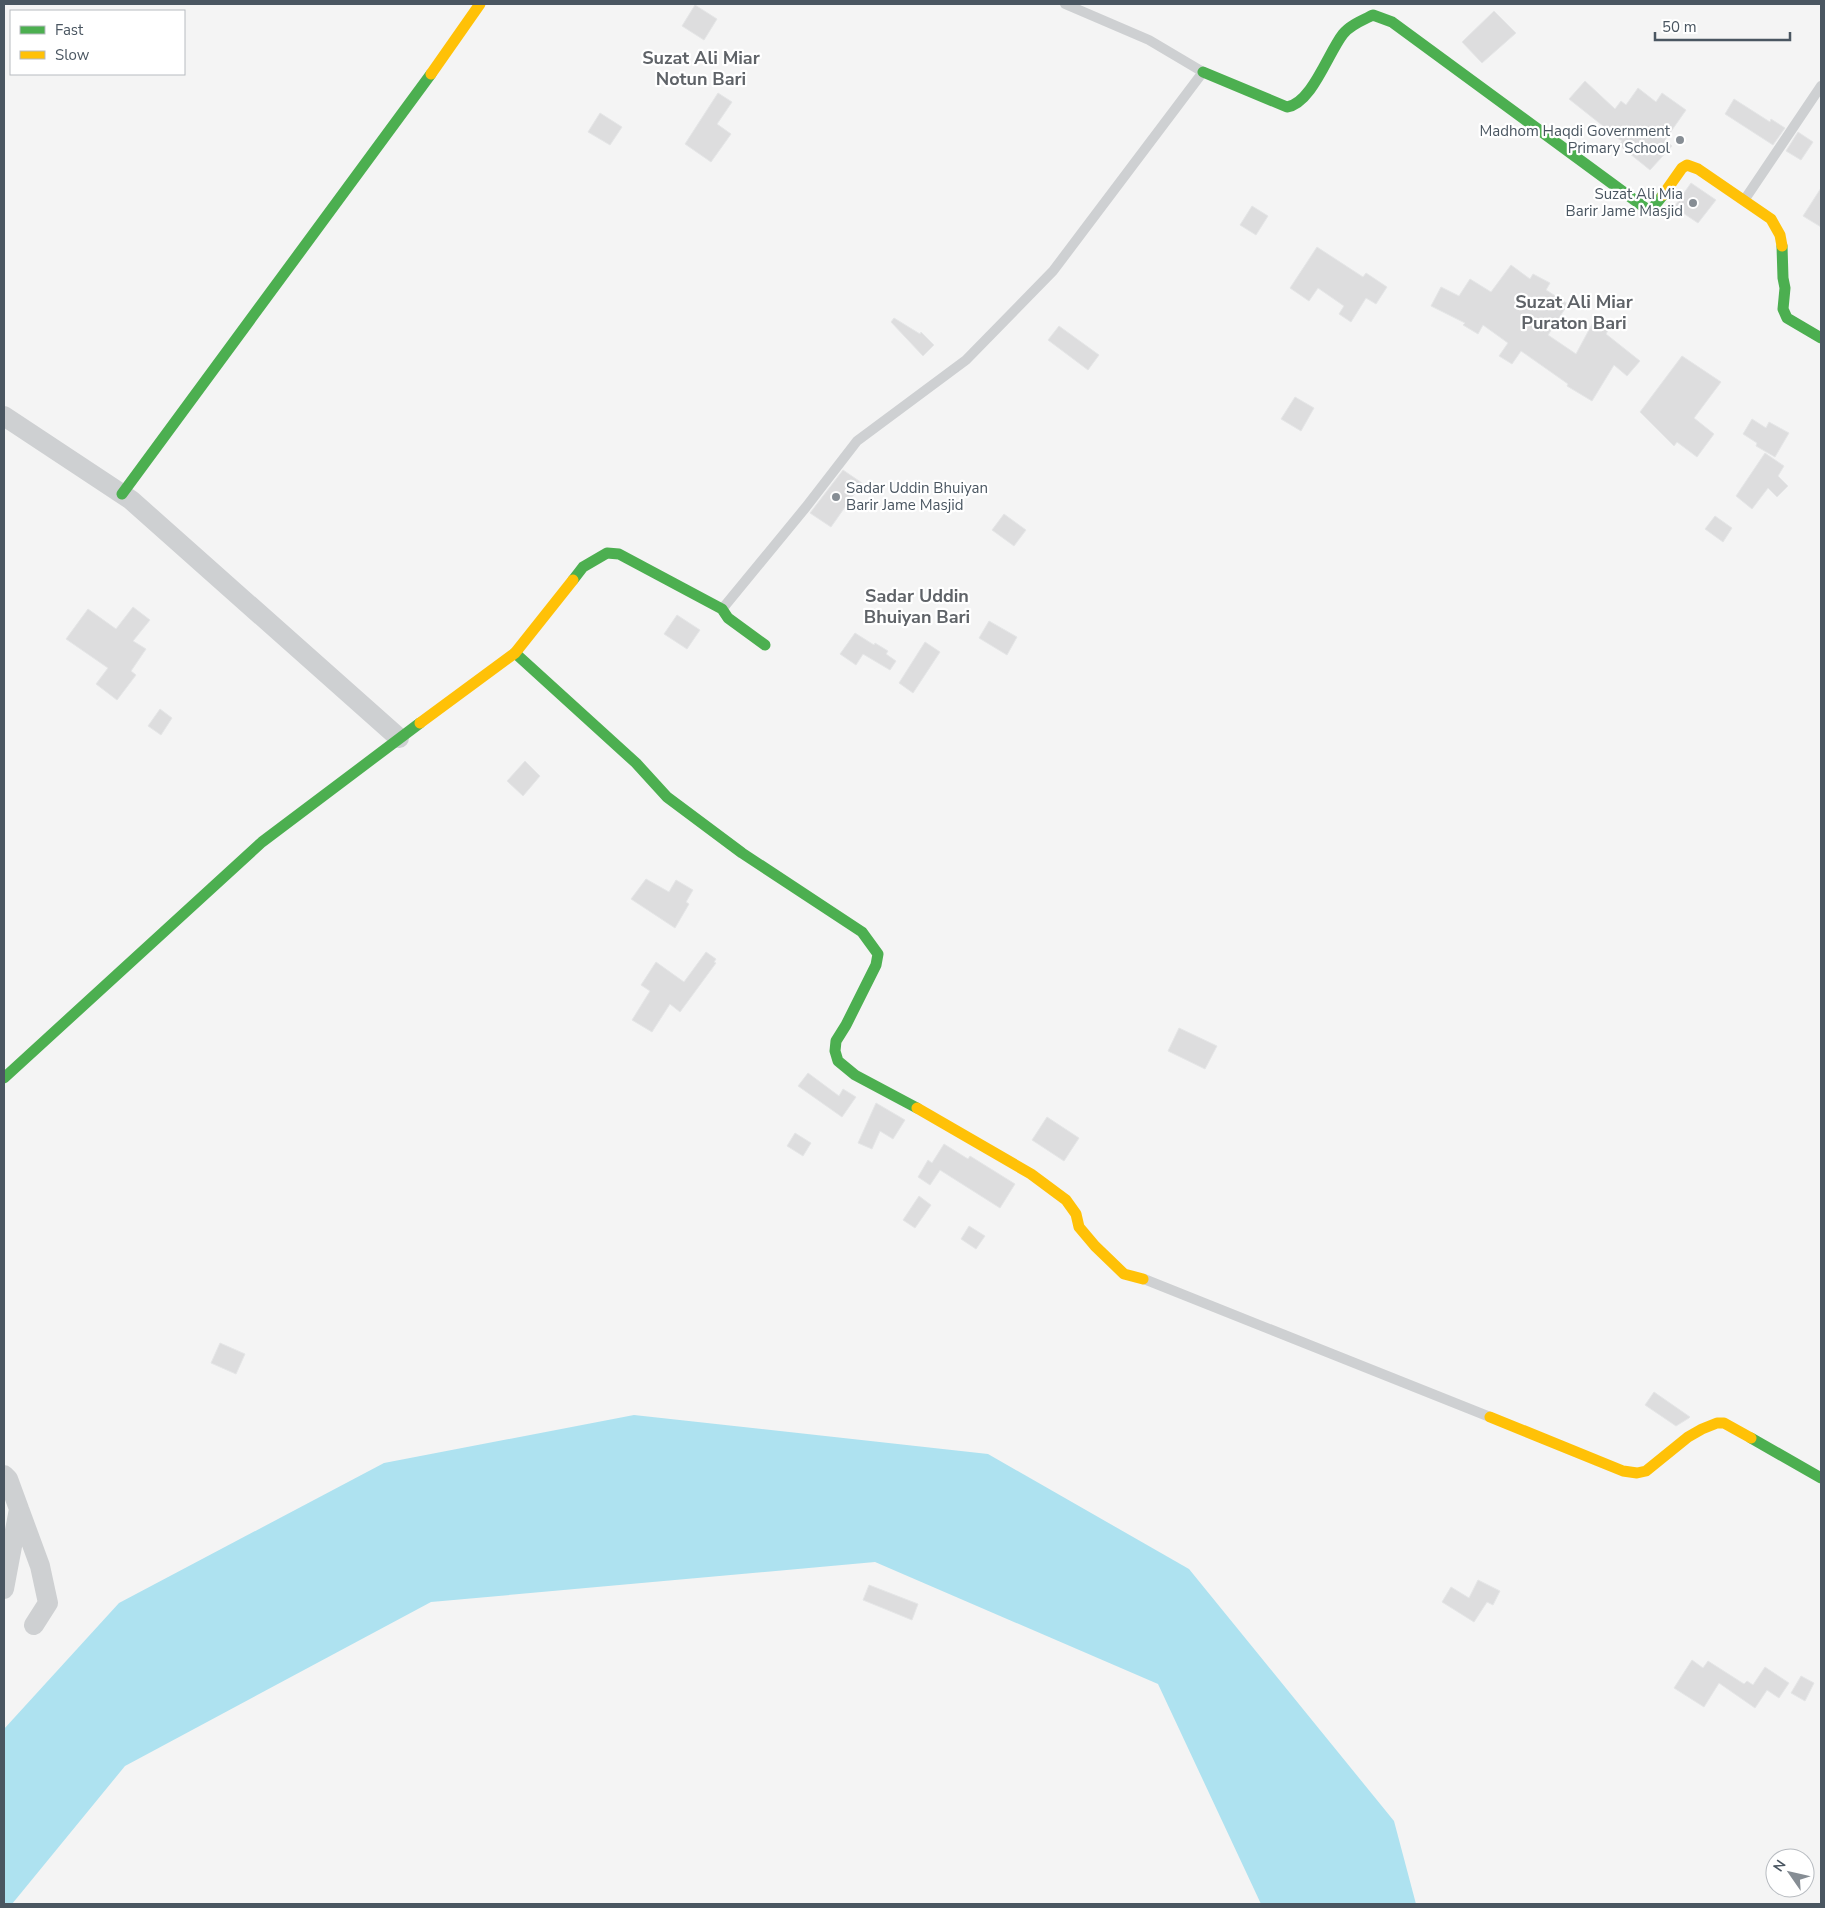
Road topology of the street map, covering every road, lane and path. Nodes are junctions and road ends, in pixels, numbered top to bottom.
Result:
1 (480, 4) edge
2 (1065, 4) edge
3 (1203, 72) junction
4 (1821, 86) edge
5 (1744, 200) junction
6 (1821, 338) edge
7 (4, 416) edge
8 (122, 494) junction
9 (722, 609) junction
10 (765, 645) dead end
11 (514, 653) junction
12 (399, 738) junction
13 (4, 1078) edge
14 (1143, 1278) joint
15 (1490, 1416) joint
16 (4, 1475) edge
17 (1821, 1478) edge
18 (19, 1507) junction
19 (4, 1589) edge
20 (34, 1625) dead end

1 - 8 street
2 - 3 lane
3 - 5 street
3 - 9 lane
4 - 5 lane
5 - 6 street
7 - 8 street
8 - 12 street
9 - 10 street
9 - 11 street
11 - 12 street
11 - 14 street
12 - 13 street
14 - 15 lane
15 - 17 street
16 - 18 street
18 - 19 street
18 - 20 street

